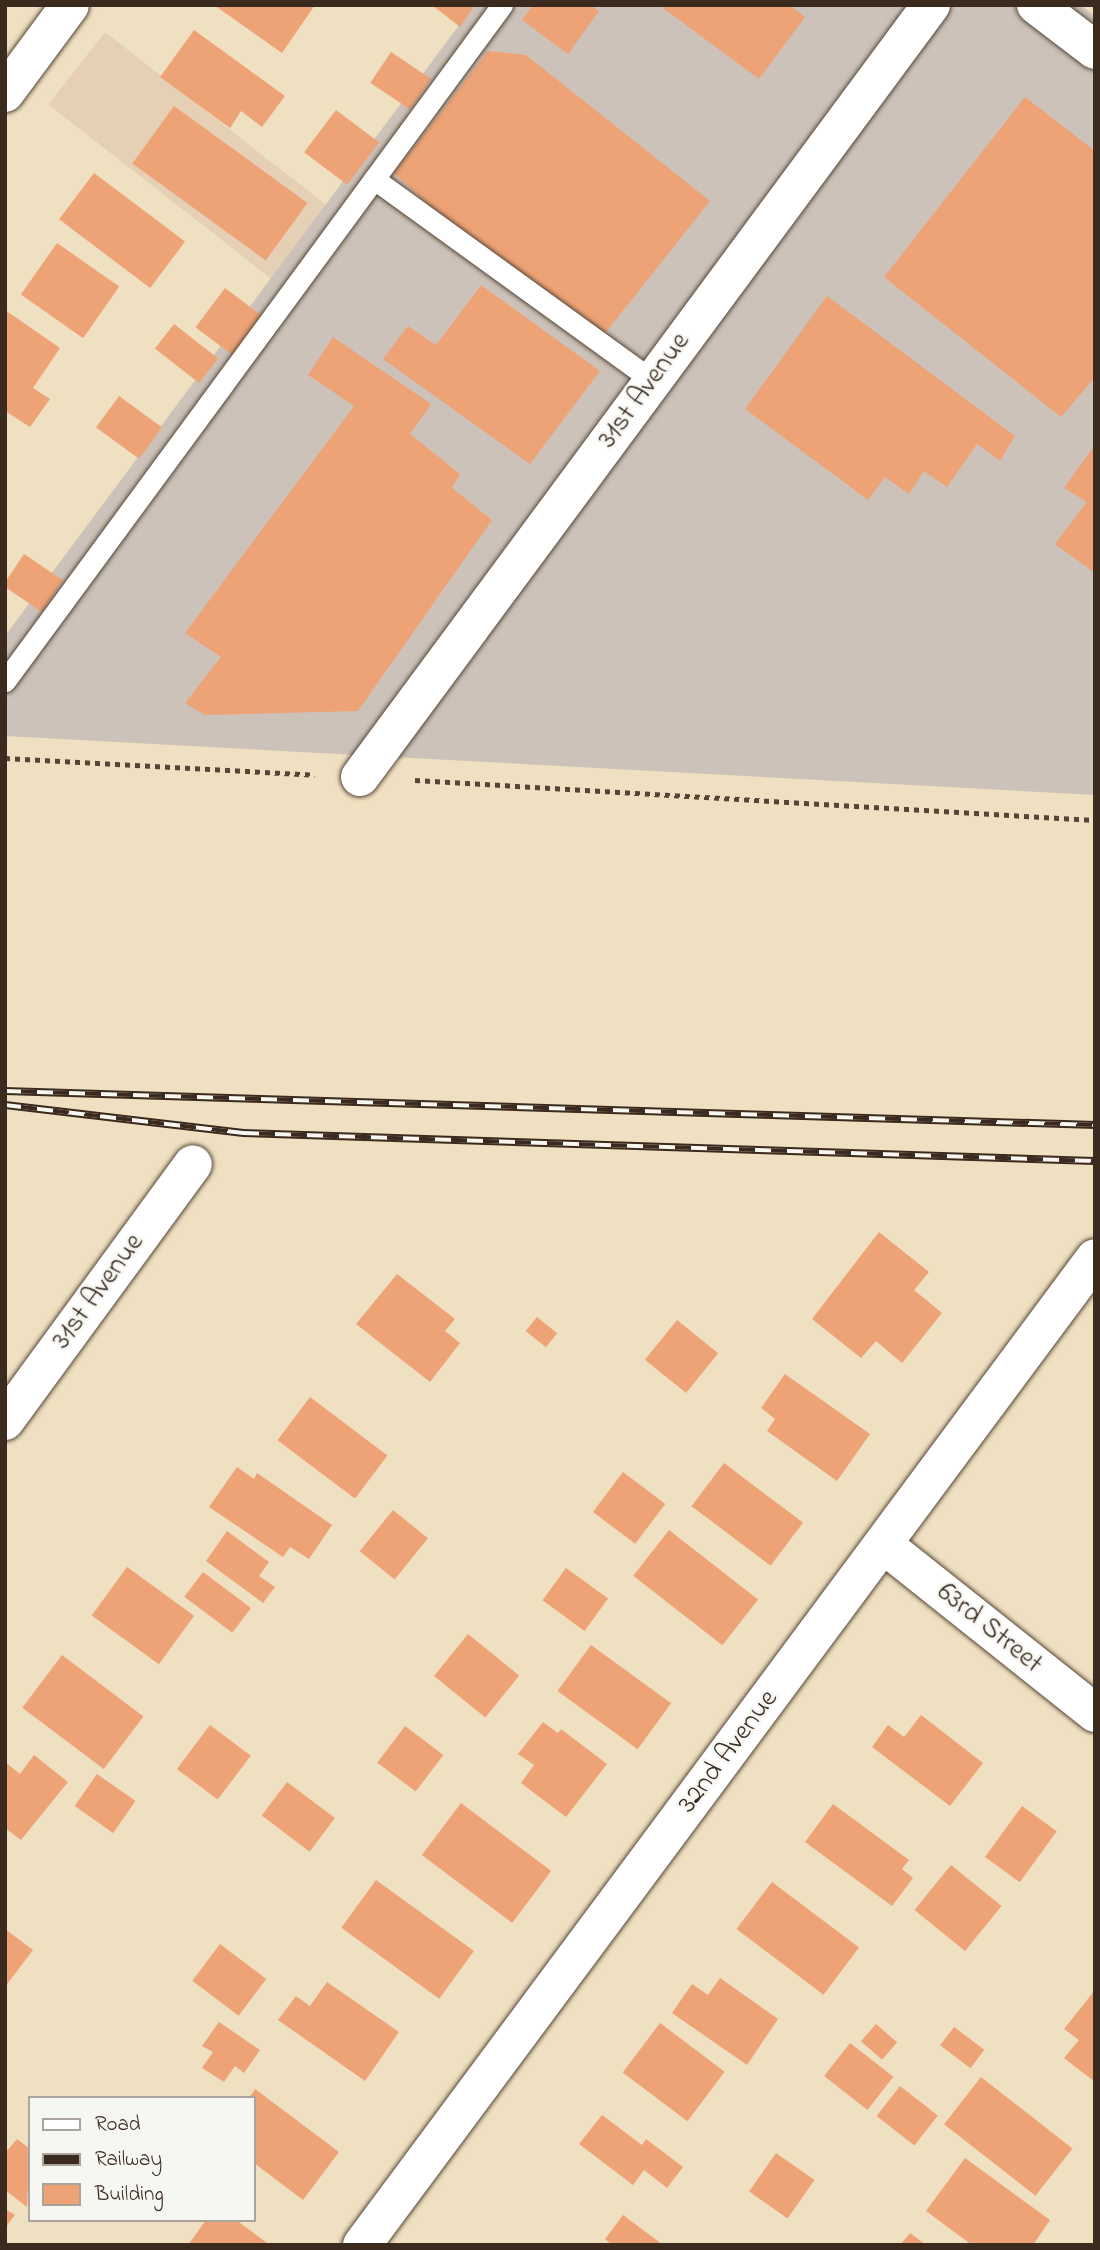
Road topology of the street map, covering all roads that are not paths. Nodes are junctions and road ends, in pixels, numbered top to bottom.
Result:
1 (70, 5) edge
2 (502, 5) edge
3 (931, 5) edge
4 (1036, 5) edge
5 (1095, 50) edge
6 (5, 93) edge
7 (374, 179) junction
8 (653, 381) junction
9 (5, 681) edge
10 (360, 777) road end
11 (194, 1164) dead end
12 (1095, 1258) edge
13 (5, 1421) edge
14 (884, 1545) junction
15 (1095, 1713) edge
16 (362, 2245) edge

1 - 6 street
2 - 7 lane
3 - 8 street, 31st Avenue
4 - 5 street
7 - 8 lane
7 - 9 lane
8 - 10 street, 31st Avenue
11 - 13 street, 31st Avenue
12 - 14 street, 32nd Avenue
14 - 15 street, 63rd Street
14 - 16 street, 32nd Avenue

